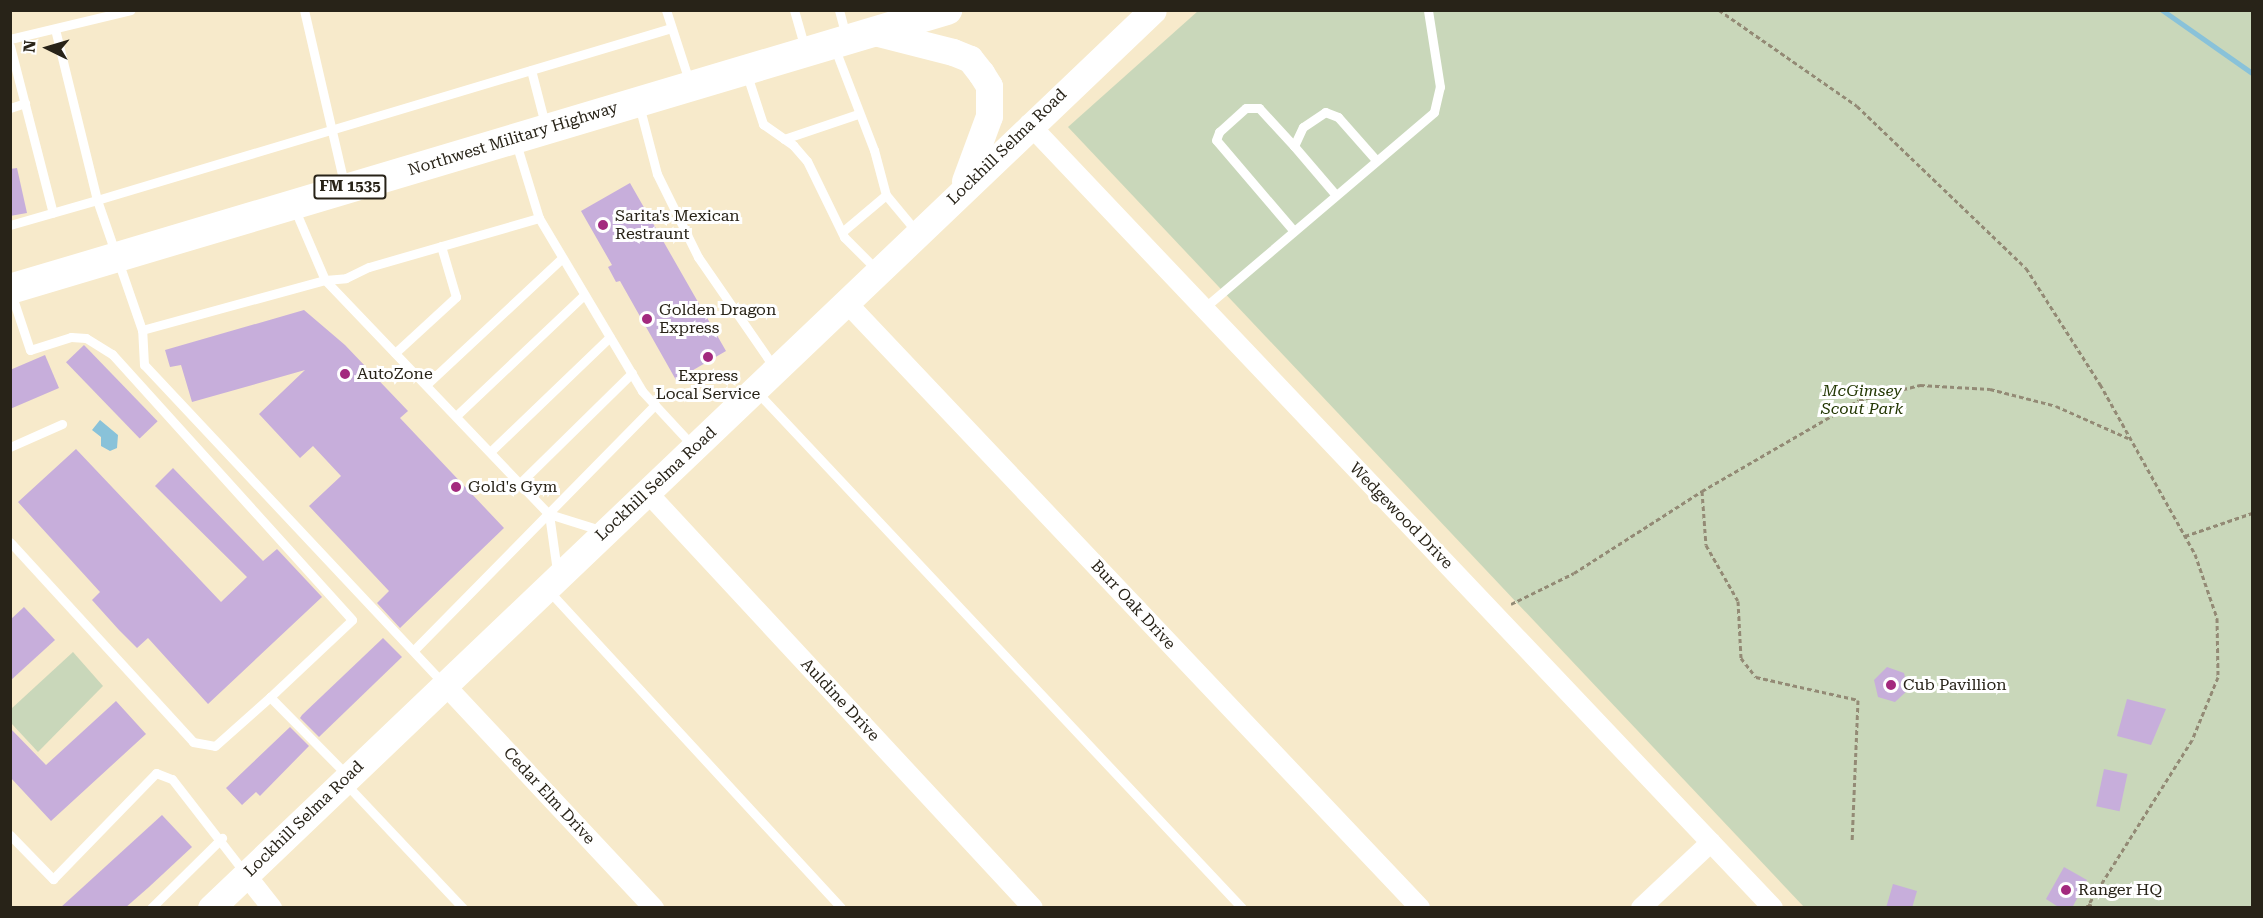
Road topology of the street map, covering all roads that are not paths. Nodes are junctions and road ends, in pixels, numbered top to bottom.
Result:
1 (131, 10) edge
2 (304, 10) edge
3 (666, 10) edge
4 (794, 10) edge
5 (839, 10) edge
6 (1153, 10) edge
7 (1428, 10) edge
8 (932, 12) edge
9 (671, 28) junction
10 (55, 29) junction
11 (10, 39) edge
12 (840, 42) junction
13 (10, 46) edge
14 (531, 70) junction
15 (745, 70) junction
16 (690, 86) junction
17 (638, 102) junction
18 (25, 103) junction
19 (10, 108) edge
20 (858, 114) junction
21 (1029, 124) junction
22 (546, 129) junction
23 (334, 131) junction
24 (515, 139) junction
25 (784, 139) junction
26 (1294, 146) junction
27 (1376, 160) junction
28 (346, 189) junction
29 (961, 191) junction
30 (1335, 194) junction
31 (886, 195) junction
32 (97, 200) junction
33 (293, 205) junction
34 (53, 213) junction
35 (539, 218) junction
36 (10, 225) edge
37 (1293, 230) junction
38 (842, 232) junction
39 (918, 233) junction
40 (441, 246) junction
41 (114, 258) junction
42 (562, 258) junction
43 (878, 271) junction
44 (325, 280) junction
45 (10, 289) edge
46 (584, 295) junction
47 (846, 302) junction
48 (1204, 308) junction
49 (142, 330) junction
50 (610, 338) junction
51 (395, 353) junction
52 (776, 369) junction
53 (632, 373) junction
54 (426, 385) junction
55 (755, 390) junction
56 (655, 405) junction
57 (456, 416) junction
58 (62, 424) dead end
59 (10, 447) edge
60 (694, 447) junction
61 (490, 452) junction
62 (520, 483) junction
63 (647, 492) junction
64 (549, 514) junction
65 (605, 532) junction
66 (10, 542) edge
67 (552, 583) junction
68 (414, 650) junction
69 (445, 684) junction
70 (270, 697) junction
71 (346, 779) junction
72 (10, 835) edge
73 (222, 838) junction
74 (1711, 842) junction
75 (246, 875) junction
76 (151, 908) edge
77 (211, 908) edge
78 (272, 908) edge
79 (463, 908) edge
80 (654, 908) edge
81 (841, 908) edge
82 (1033, 908) edge
83 (1242, 908) edge
84 (1420, 908) edge
85 (1641, 908) edge
86 (1773, 908) edge

1 - 10 lane
2 - 23 lane
3 - 9 lane
4 - 12 lane
5 - 12 lane
6 - 21 main road, Lockhill Selma Road
7 - 27 lane
8 - 12 main road, Northwest Military Highway / FM 1535
9 - 14 lane
9 - 16 lane
10 - 11 lane
10 - 32 lane
12 - 15 main road, Northwest Military Highway / FM 1535
12 - 20 lane
12 - 29 main road
13 - 18 lane
14 - 22 lane
14 - 23 lane
15 - 16 main road, Northwest Military Highway / FM 1535
15 - 25 lane
16 - 17 main road, Northwest Military Highway / FM 1535
17 - 22 main road, Northwest Military Highway / FM 1535
17 - 52 lane
18 - 19 lane
18 - 34 lane
20 - 25 lane
20 - 31 lane
21 - 29 main road, Lockhill Selma Road
21 - 48 street, Wedgewood Drive
22 - 24 main road, Northwest Military Highway / FM 1535
23 - 28 lane
23 - 32 lane
24 - 28 main road, Northwest Military Highway / FM 1535
24 - 35 lane
25 - 38 lane
26 - 27 lane
26 - 30 lane
26 - 37 lane
27 - 30 lane
28 - 33 main road, Northwest Military Highway / FM 1535
29 - 39 main road, Lockhill Selma Road
30 - 37 lane
31 - 38 lane
31 - 39 lane
32 - 34 lane
32 - 41 lane
33 - 41 main road, Northwest Military Highway / FM 1535
33 - 44 lane
34 - 36 lane
35 - 40 lane
35 - 42 lane
37 - 48 lane
38 - 43 lane
39 - 43 main road, Lockhill Selma Road
40 - 44 lane
40 - 51 lane
41 - 45 main road, Northwest Military Highway / FM 1535
41 - 49 lane
42 - 46 lane
42 - 54 lane
43 - 47 main road, Lockhill Selma Road
44 - 49 lane
44 - 51 lane
45 - 70 lane
46 - 50 lane
46 - 57 lane
47 - 52 main road, Lockhill Selma Road
47 - 84 street, Burr Oak Drive
48 - 74 street, Wedgewood Drive
49 - 68 lane
50 - 53 lane
50 - 61 lane
51 - 54 lane
52 - 55 main road, Lockhill Selma Road
53 - 56 lane
53 - 62 lane
54 - 57 lane
55 - 60 main road, Lockhill Selma Road
55 - 83 lane
56 - 60 lane
56 - 64 lane
57 - 61 lane
58 - 59 lane
60 - 63 main road, Lockhill Selma Road
61 - 62 lane
62 - 64 lane
63 - 65 main road, Lockhill Selma Road
63 - 82 street, Auldine Drive
64 - 65 lane
64 - 67 lane
64 - 68 lane
65 - 67 main road, Lockhill Selma Road
66 - 70 lane
67 - 69 main road, Lockhill Selma Road
67 - 81 lane
68 - 69 lane
69 - 71 main road, Lockhill Selma Road
69 - 80 street, Cedar Elm Drive
70 - 71 lane
71 - 75 main road, Lockhill Selma Road
71 - 79 lane
72 - 73 lane
73 - 75 lane
73 - 76 lane
74 - 85 street
74 - 86 street, Wedgewood Drive
75 - 77 main road, Lockhill Selma Road
75 - 78 street

